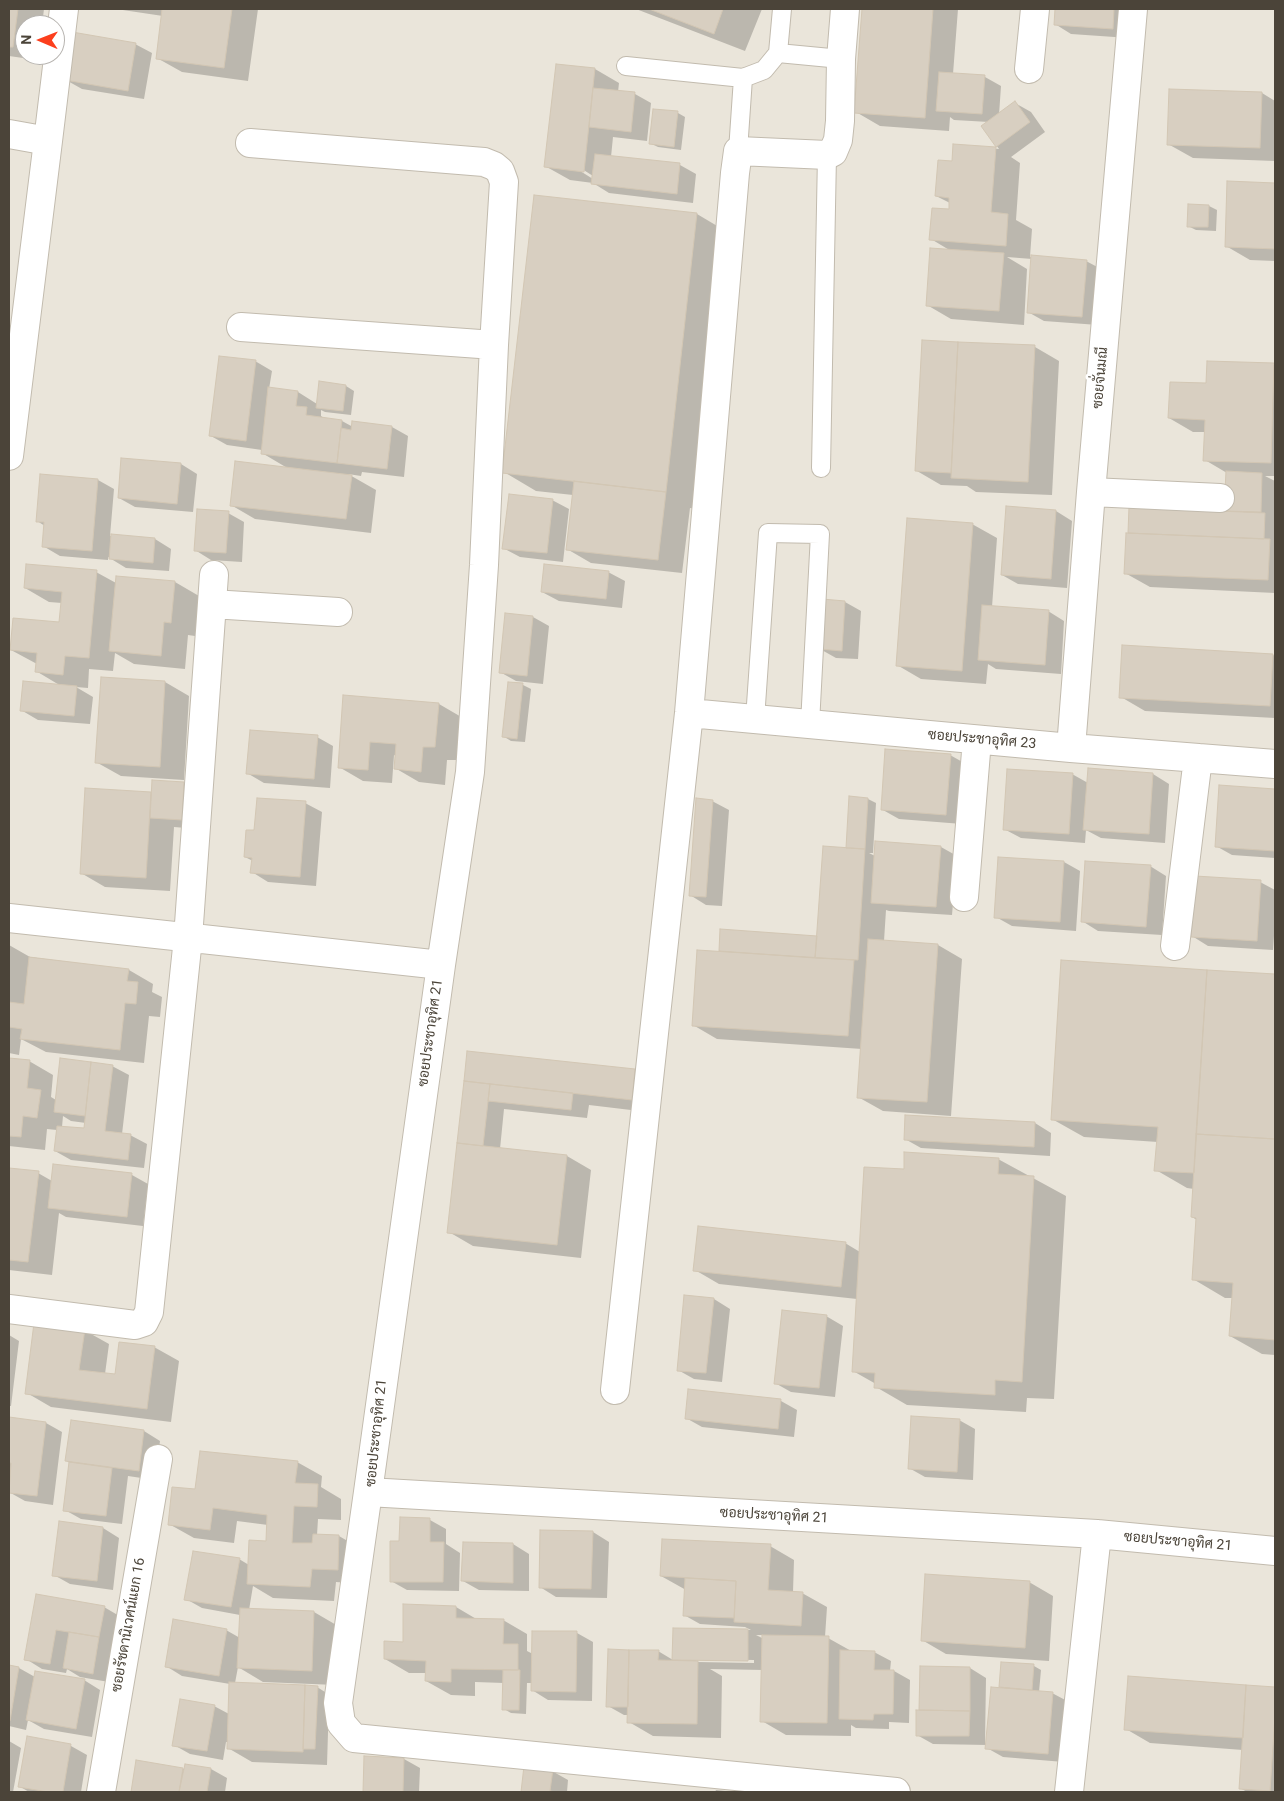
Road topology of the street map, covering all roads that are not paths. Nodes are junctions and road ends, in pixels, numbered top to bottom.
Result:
1 (64, 9) edge
2 (782, 9) edge
3 (845, 9) edge
4 (1035, 9) edge
5 (1133, 9) edge
6 (778, 53) junction
7 (841, 59) junction
8 (626, 66) dead end
9 (1029, 69) dead end
10 (743, 78) junction
11 (9, 134) edge
12 (48, 140) junction
13 (250, 143) dead end
14 (738, 151) junction
15 (827, 155) junction
16 (241, 326) dead end
17 (494, 345) junction
18 (9, 456) edge
19 (822, 468) dead end
20 (1091, 492) junction
21 (1220, 498) dead end
22 (214, 576) dead end
23 (212, 604) junction
24 (338, 612) dead end
25 (689, 713) junction
26 (755, 719) junction
27 (810, 724) junction
28 (978, 740) junction
29 (1071, 748) junction
30 (1198, 758) junction
31 (1275, 764) edge
32 (964, 897) dead end
33 (9, 918) edge
34 (188, 938) junction
35 (1175, 946) dead end
36 (441, 965) junction
37 (9, 1309) edge
38 (615, 1390) dead end
39 (158, 1459) dead end
40 (368, 1492) junction
41 (1097, 1534) junction
42 (1275, 1551) edge
43 (101, 1792) edge
44 (896, 1792) edge
45 (1069, 1792) edge

1 - 12 street
2 - 6 lane
3 - 7 street
4 - 9 street
5 - 20 street, ซอยจั่นมณี
6 - 7 lane
6 - 10 lane
7 - 15 street
8 - 10 lane
10 - 14 lane
11 - 12 street
12 - 18 street
13 - 17 street
14 - 15 street
14 - 25 street
15 - 19 lane
16 - 17 street
17 - 36 street
20 - 21 street
20 - 29 street, ซอยจั่นมณี
22 - 23 street
23 - 24 street
23 - 34 street
25 - 26 street, ซอยประชาอุทิศ 23
25 - 38 street
26 - 27 street, ซอยประชาอุทิศ 23
26 - 27 lane
27 - 28 street, ซอยประชาอุทิศ 23
28 - 29 street, ซอยประชาอุทิศ 23
28 - 32 street
29 - 30 street, ซอยประชาอุทิศ 23
30 - 31 street, ซอยประชาอุทิศ 23
30 - 35 street
33 - 34 street, ซอยประชาอุทิศ 21
34 - 36 street, ซอยประชาอุทิศ 21
34 - 37 street
36 - 40 street, ซอยประชาอุทิศ 21
39 - 43 street, ซอยรัชดานิเวศน์แยก 16
40 - 41 street, ซอยประชาอุทิศ 21
40 - 44 street
41 - 42 street, ซอยประชาอุทิศ 21
41 - 45 street

